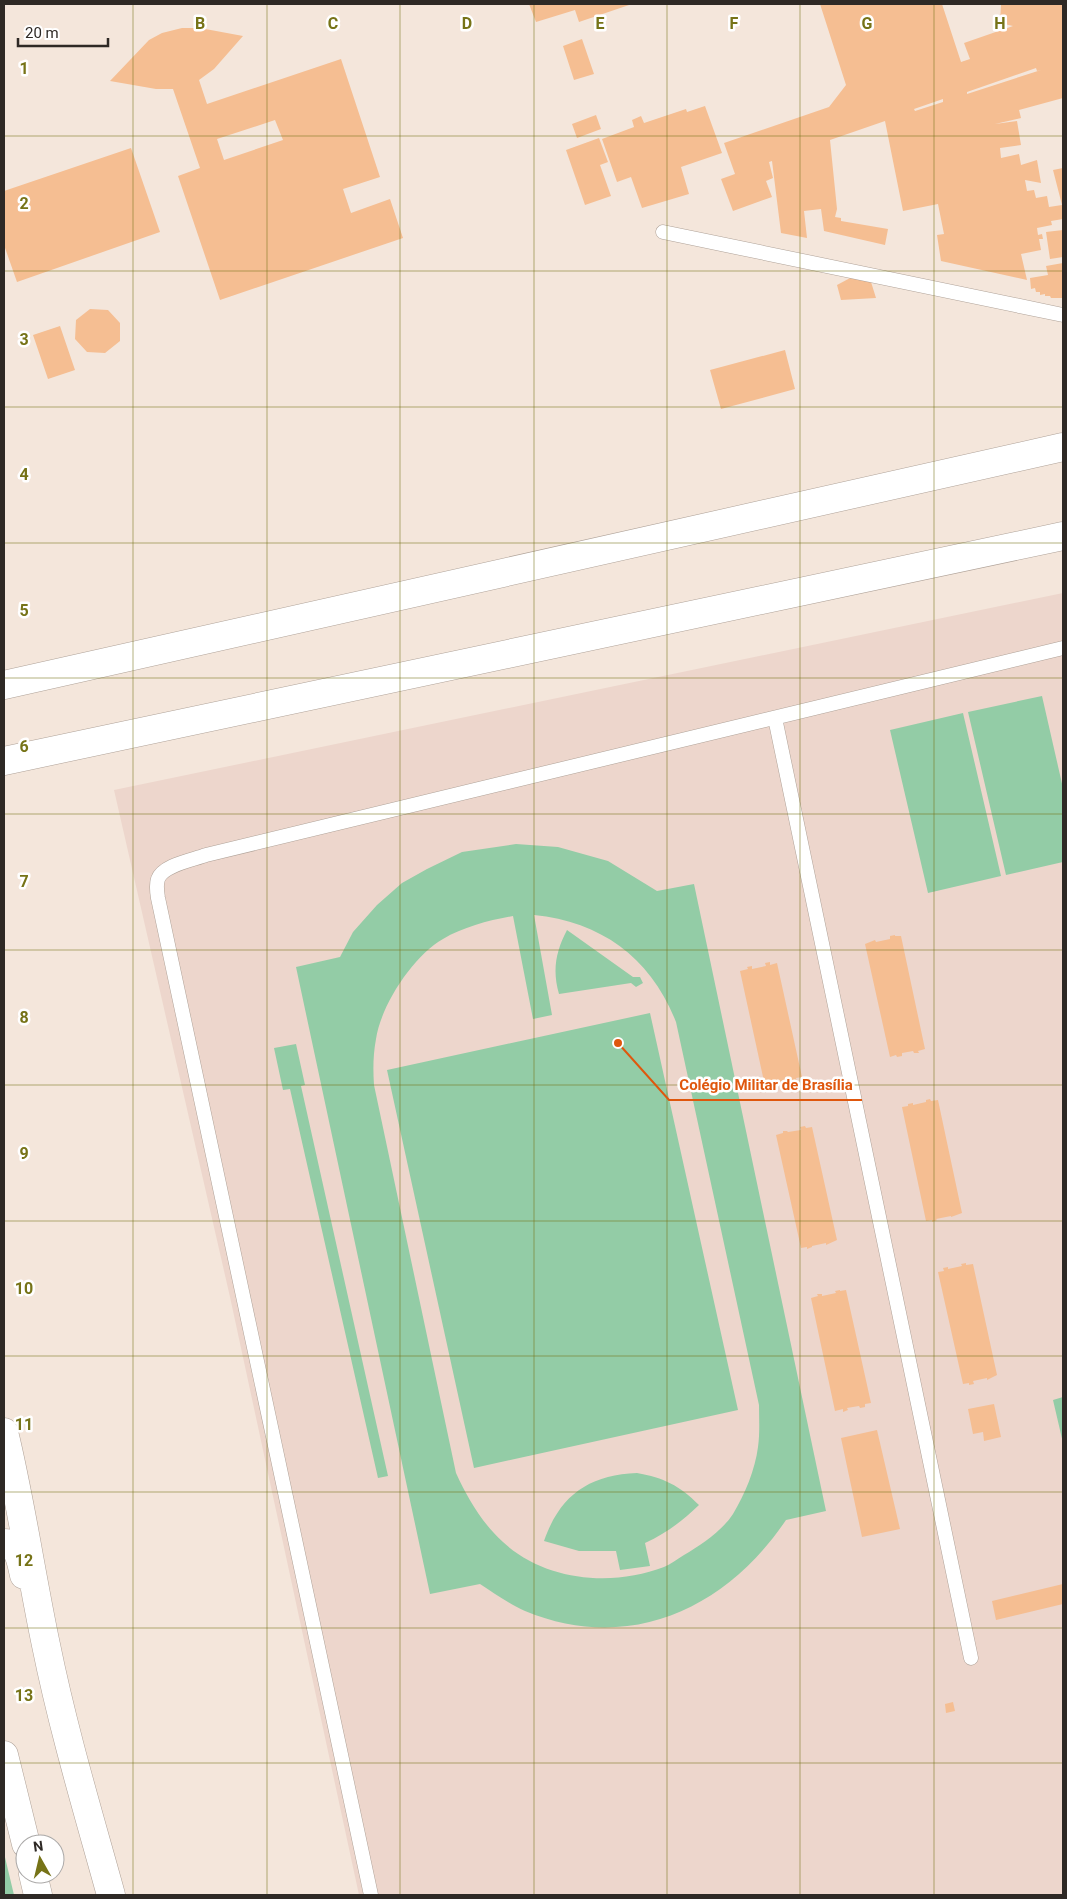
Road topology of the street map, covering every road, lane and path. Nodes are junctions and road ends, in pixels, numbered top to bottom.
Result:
1 (664, 232) dead end
2 (1063, 315) edge
3 (1063, 447) edge
4 (1063, 536) edge
5 (1063, 648) edge
6 (4, 685) edge
7 (775, 718) junction
8 (4, 761) edge
9 (4, 1432) edge
10 (8, 1478) edge
11 (4, 1543) edge
12 (46, 1646) junction
13 (971, 1658) dead end
14 (4, 1755) edge
15 (24, 1834) edge
16 (111, 1895) edge
17 (371, 1895) edge

1 - 2 lane
3 - 6 street
4 - 8 street
5 - 7 lane
7 - 13 lane
7 - 17 lane
9 - 10 street
10 - 12 street
11 - 12 street
12 - 16 street
14 - 15 street

